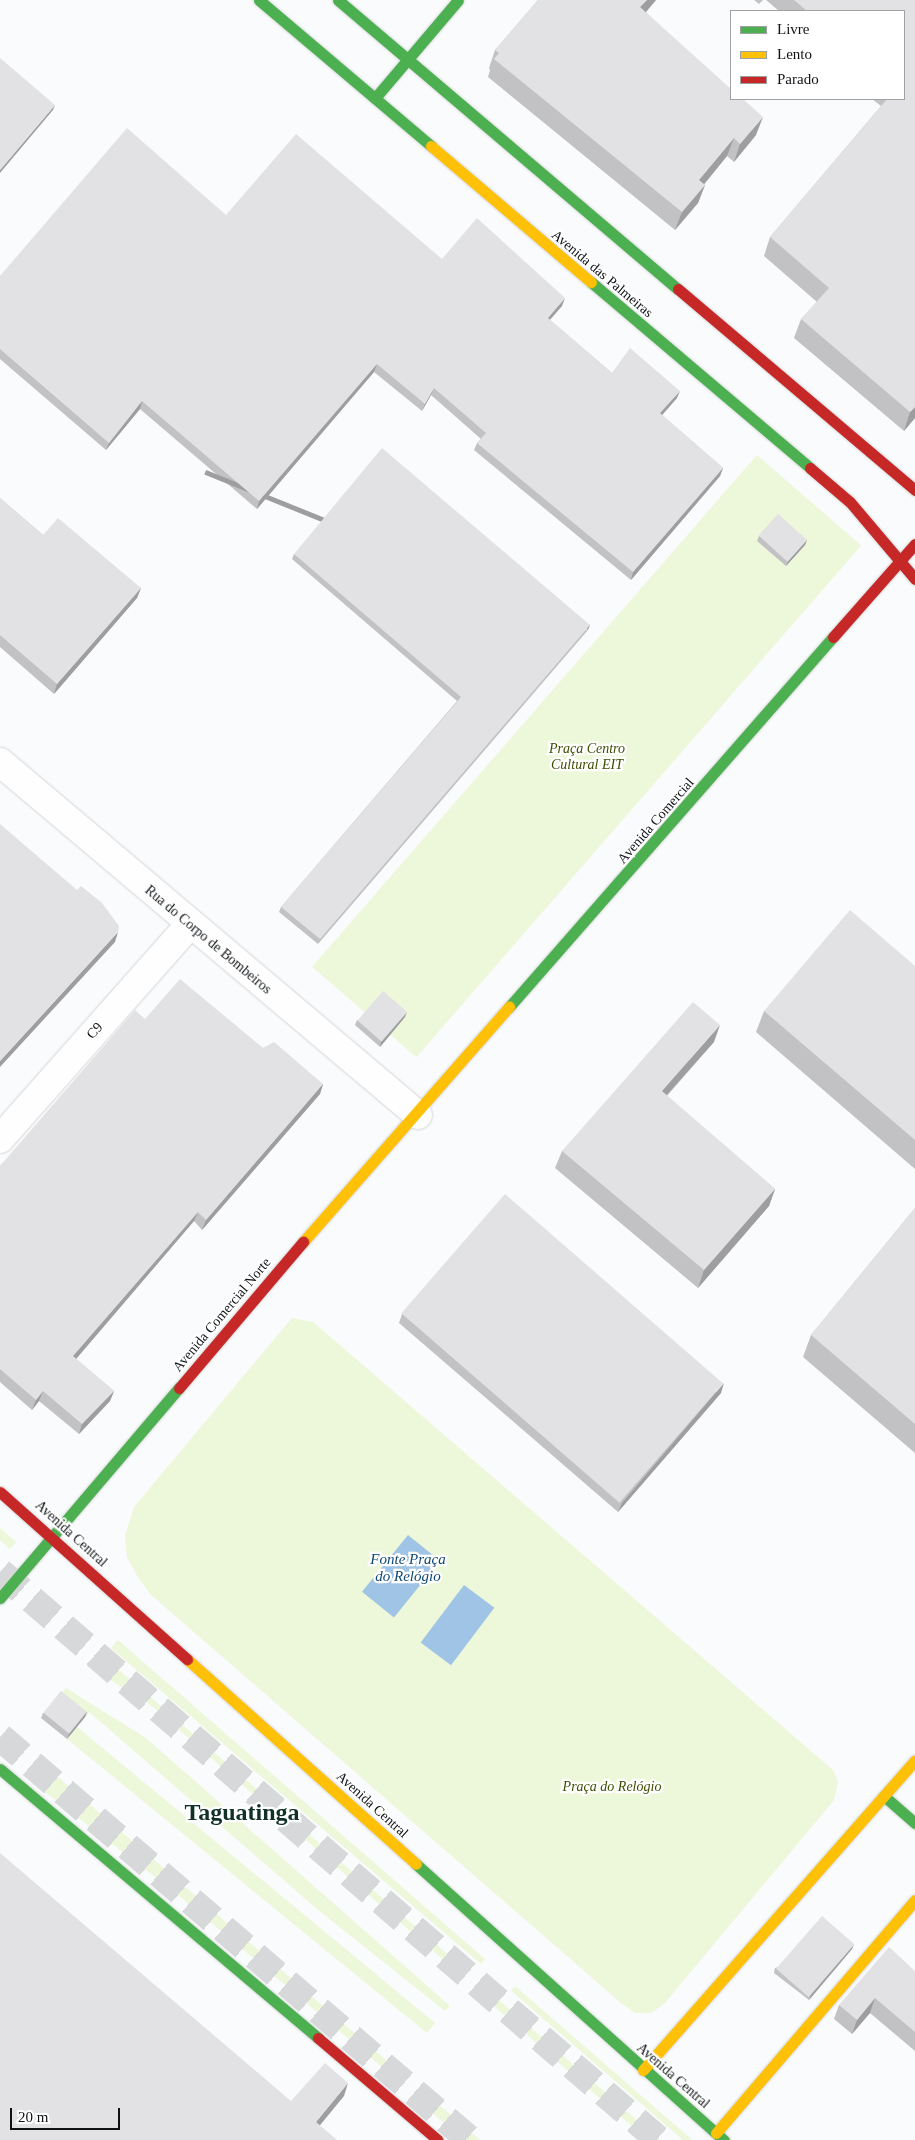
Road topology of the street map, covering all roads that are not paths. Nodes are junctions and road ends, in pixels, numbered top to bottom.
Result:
1 (259, 0) edge
2 (338, 0) edge
3 (458, 0) edge
4 (406, 58) junction
5 (374, 98) junction
6 (915, 490) edge
7 (915, 544) edge
8 (900, 563) junction
9 (915, 579) edge
10 (0, 762) edge
11 (190, 924) junction
12 (418, 1115) junction
13 (0, 1139) edge
14 (0, 1492) edge
15 (52, 1537) junction
16 (0, 1598) edge
17 (915, 1760) edge
18 (0, 1769) edge
19 (884, 1796) junction
20 (915, 1823) edge
21 (915, 1900) edge
22 (643, 2070) junction
23 (720, 2137) edge
24 (438, 2140) edge

1 - 5 main road, Avenida das Palmeiras
2 - 4 main road
3 - 4 main road
4 - 5 main road
4 - 6 main road
5 - 8 main road, Avenida das Palmeiras
7 - 8 main road, Avenida Comercial
8 - 9 main road, Avenida das Palmeiras
8 - 12 main road, Avenida Comercial
10 - 11 street, Rua do Corpo de Bombeiros
11 - 12 street, Rua do Corpo de Bombeiros
11 - 13 street, C9
12 - 15 main road, Avenida Comercial Norte
14 - 15 main road, Avenida Central
15 - 16 main road, Avenida Comercial Norte
15 - 22 main road, Avenida Central
17 - 19 main road
18 - 24 main road
19 - 20 main road
19 - 22 main road
21 - 23 main road
22 - 23 main road, Avenida Central

